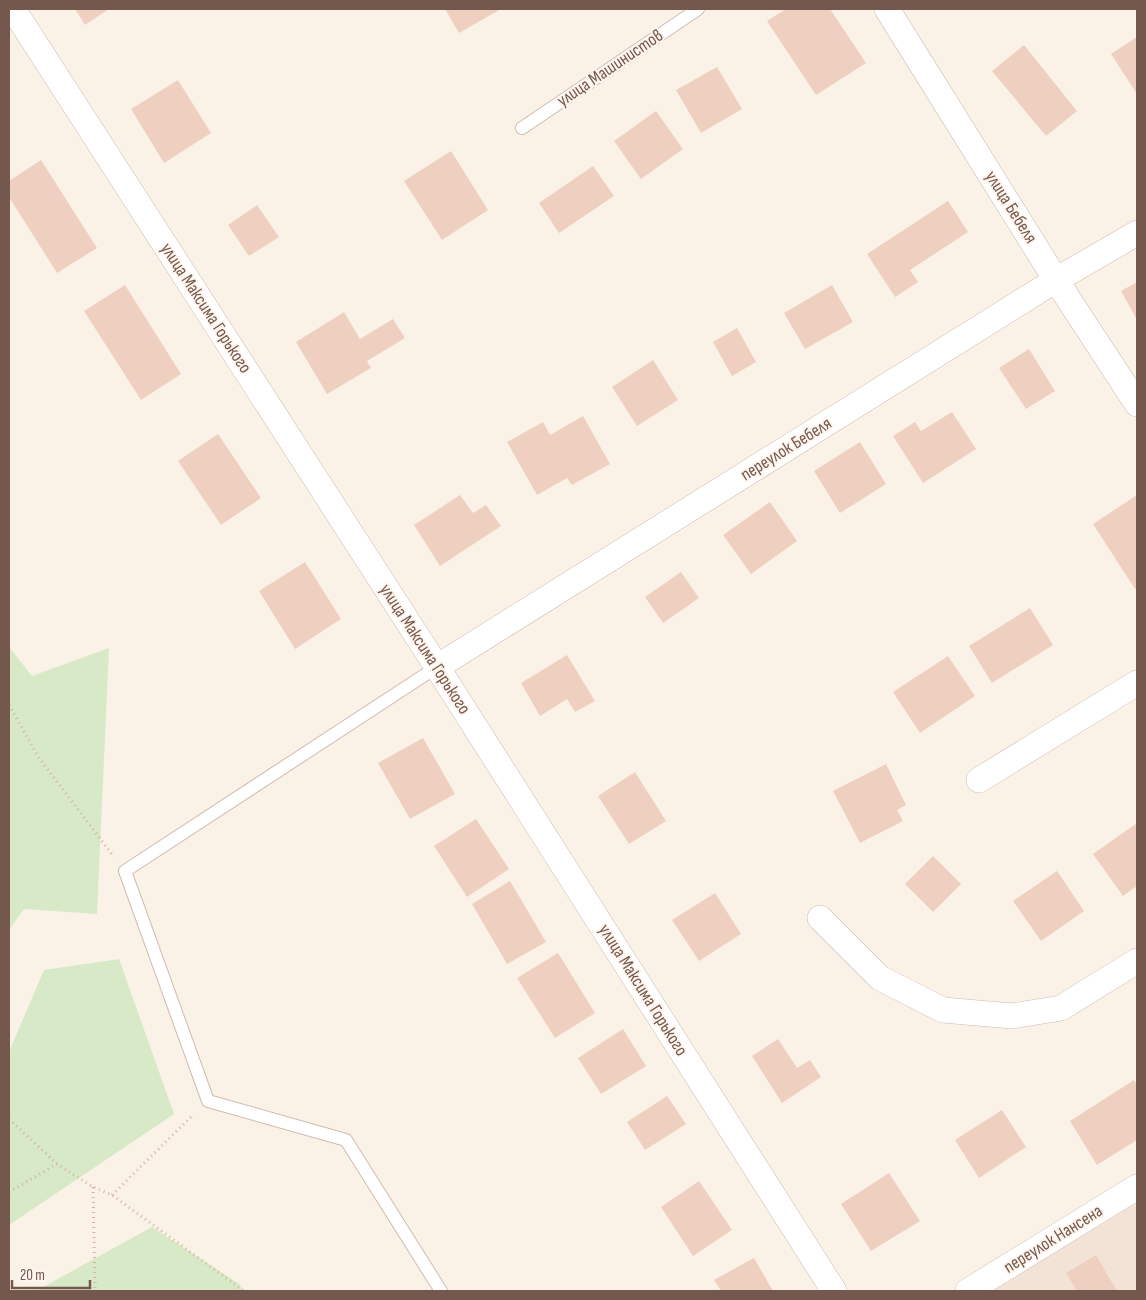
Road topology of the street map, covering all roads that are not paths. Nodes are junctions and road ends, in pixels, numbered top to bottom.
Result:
1 (13, 9) edge
2 (698, 9) edge
3 (887, 9) edge
4 (522, 128) dead end
5 (1137, 233) edge
6 (1056, 280) junction
7 (1137, 404) edge
8 (437, 668) junction
9 (1137, 683) edge
10 (979, 780) dead end
11 (820, 918) dead end
12 (1137, 962) edge
13 (1137, 1188) edge
14 (441, 1291) edge
15 (834, 1291) edge
16 (968, 1291) edge

1 - 8 street, улица Максима Горького
2 - 4 lane, улица Машинистов
3 - 6 street, улица Бебеля
5 - 6 street, переулок Бебеля
6 - 7 street, улица Бебеля
6 - 8 street, переулок Бебеля
8 - 14 lane
8 - 15 street, улица Максима Горького
9 - 10 street
11 - 12 street
13 - 16 street, переулок Нансена

